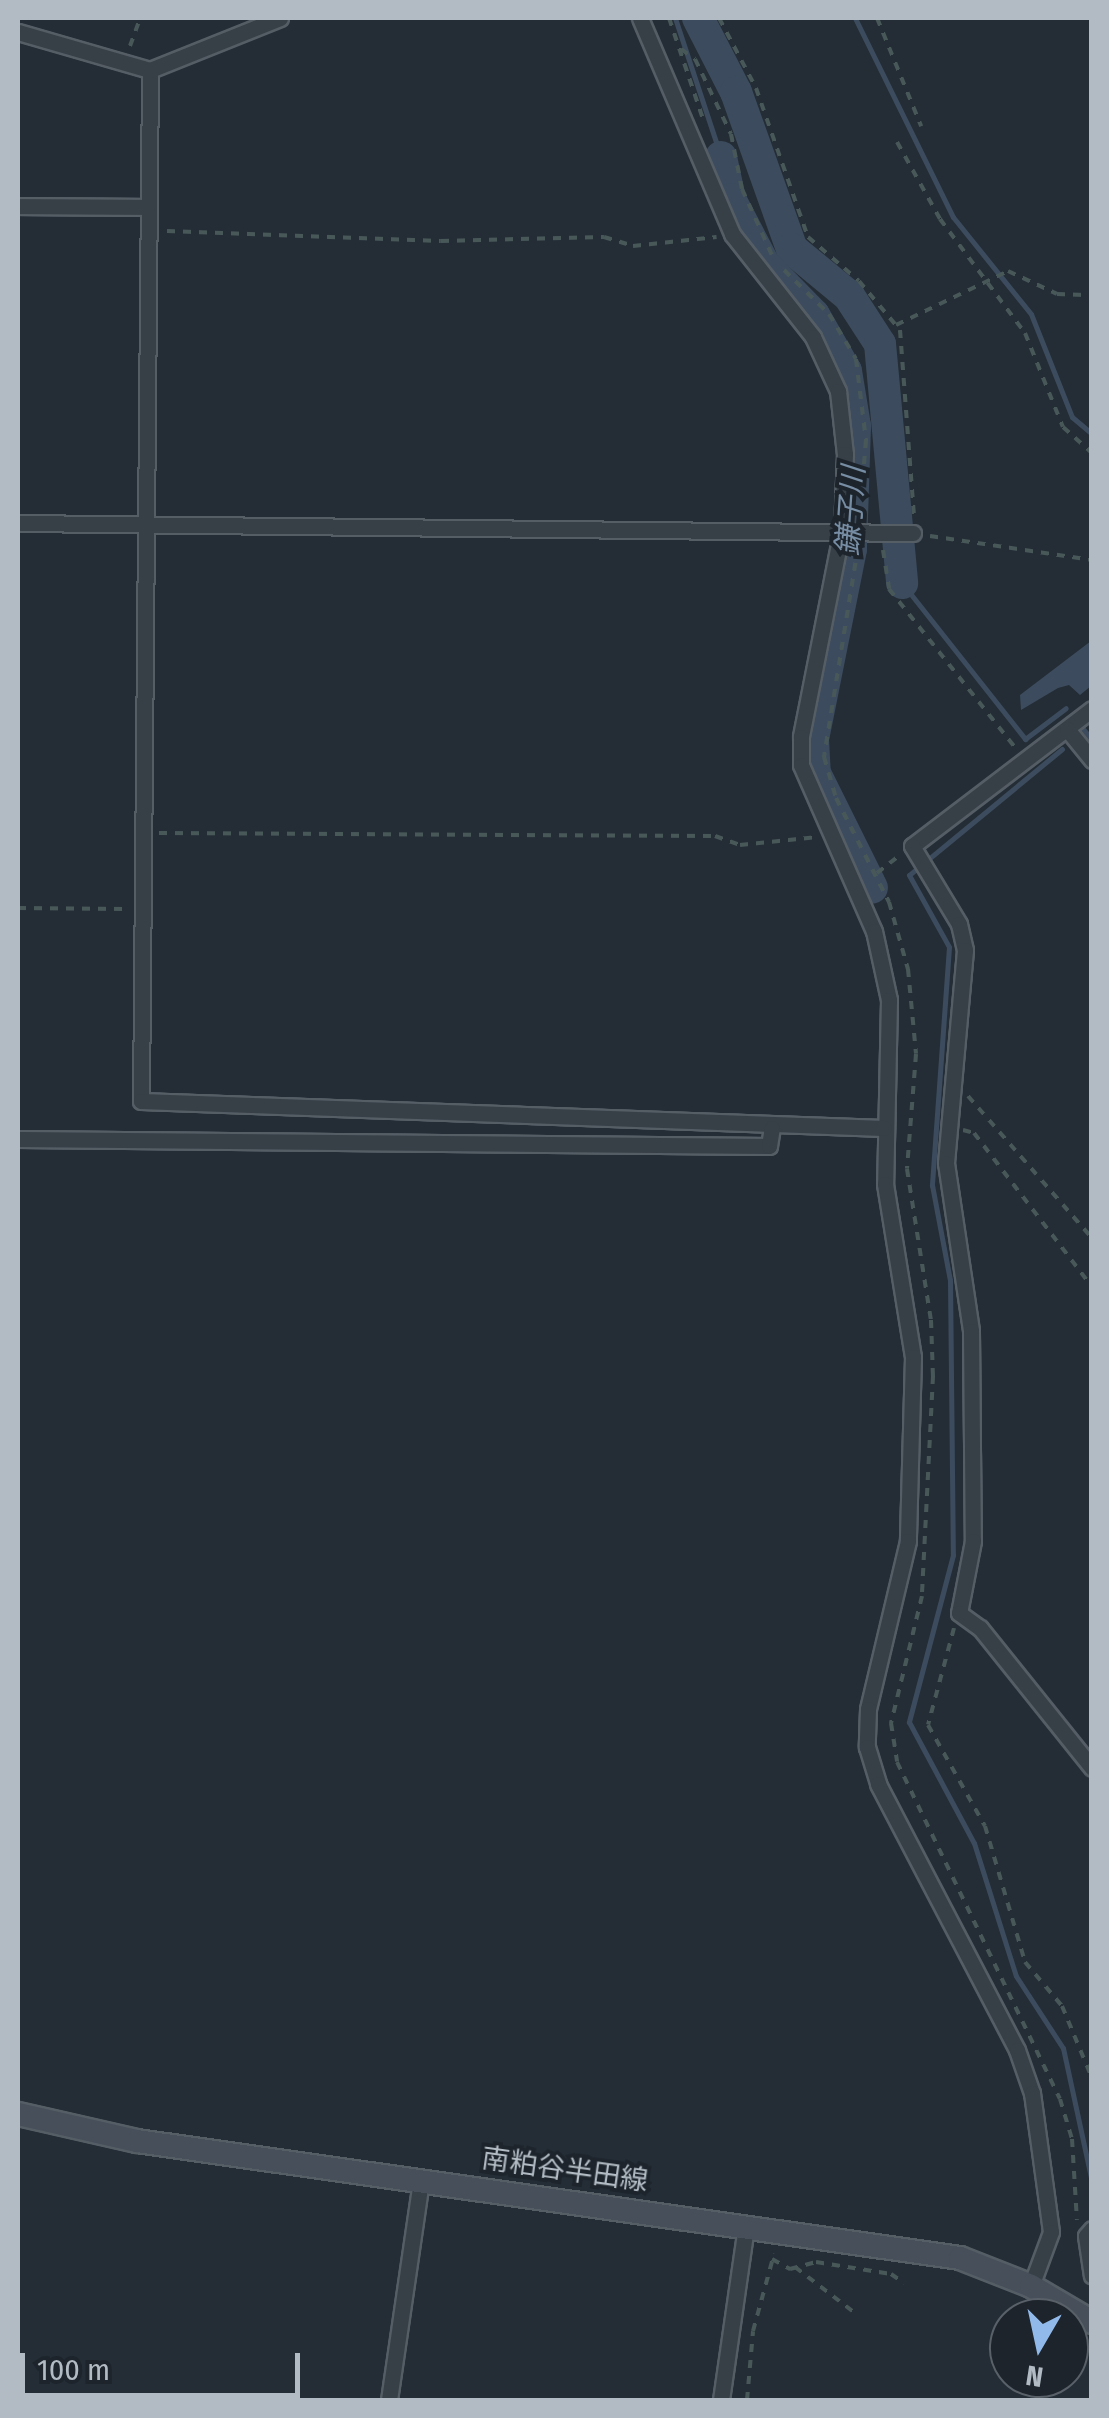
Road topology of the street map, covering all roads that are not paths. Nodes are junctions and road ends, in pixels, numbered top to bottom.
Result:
1 (280, 18) edge
2 (640, 18) edge
3 (18, 32) edge
4 (150, 70) junction
5 (18, 206) edge
6 (147, 207) junction
7 (18, 523) edge
8 (143, 524) junction
9 (850, 529) junction
10 (913, 533) road end
11 (1092, 709) edge
12 (1067, 730) junction
13 (1092, 760) edge
14 (772, 1128) junction
15 (884, 1128) junction
16 (18, 1139) edge
17 (1092, 1768) edge
18 (18, 2114) edge
19 (420, 2180) junction
20 (746, 2226) junction
21 (1092, 2229) edge
22 (1092, 2276) edge
23 (1031, 2286) junction
24 (1091, 2316) edge
25 (388, 2400) edge
26 (721, 2400) edge

1 - 4 street
2 - 9 street
3 - 4 street
4 - 6 street
5 - 6 street
6 - 8 street
7 - 8 street
8 - 9 street
8 - 14 street
9 - 10 street
9 - 15 street
11 - 12 street
12 - 13 street
12 - 17 street
14 - 15 street
14 - 16 street
15 - 23 street
18 - 19 main road, 南粕谷半田線
19 - 20 main road, 南粕谷半田線
19 - 25 street
20 - 23 main road, 南粕谷半田線
20 - 26 street
21 - 22 street
23 - 24 main road, 南粕谷半田線

